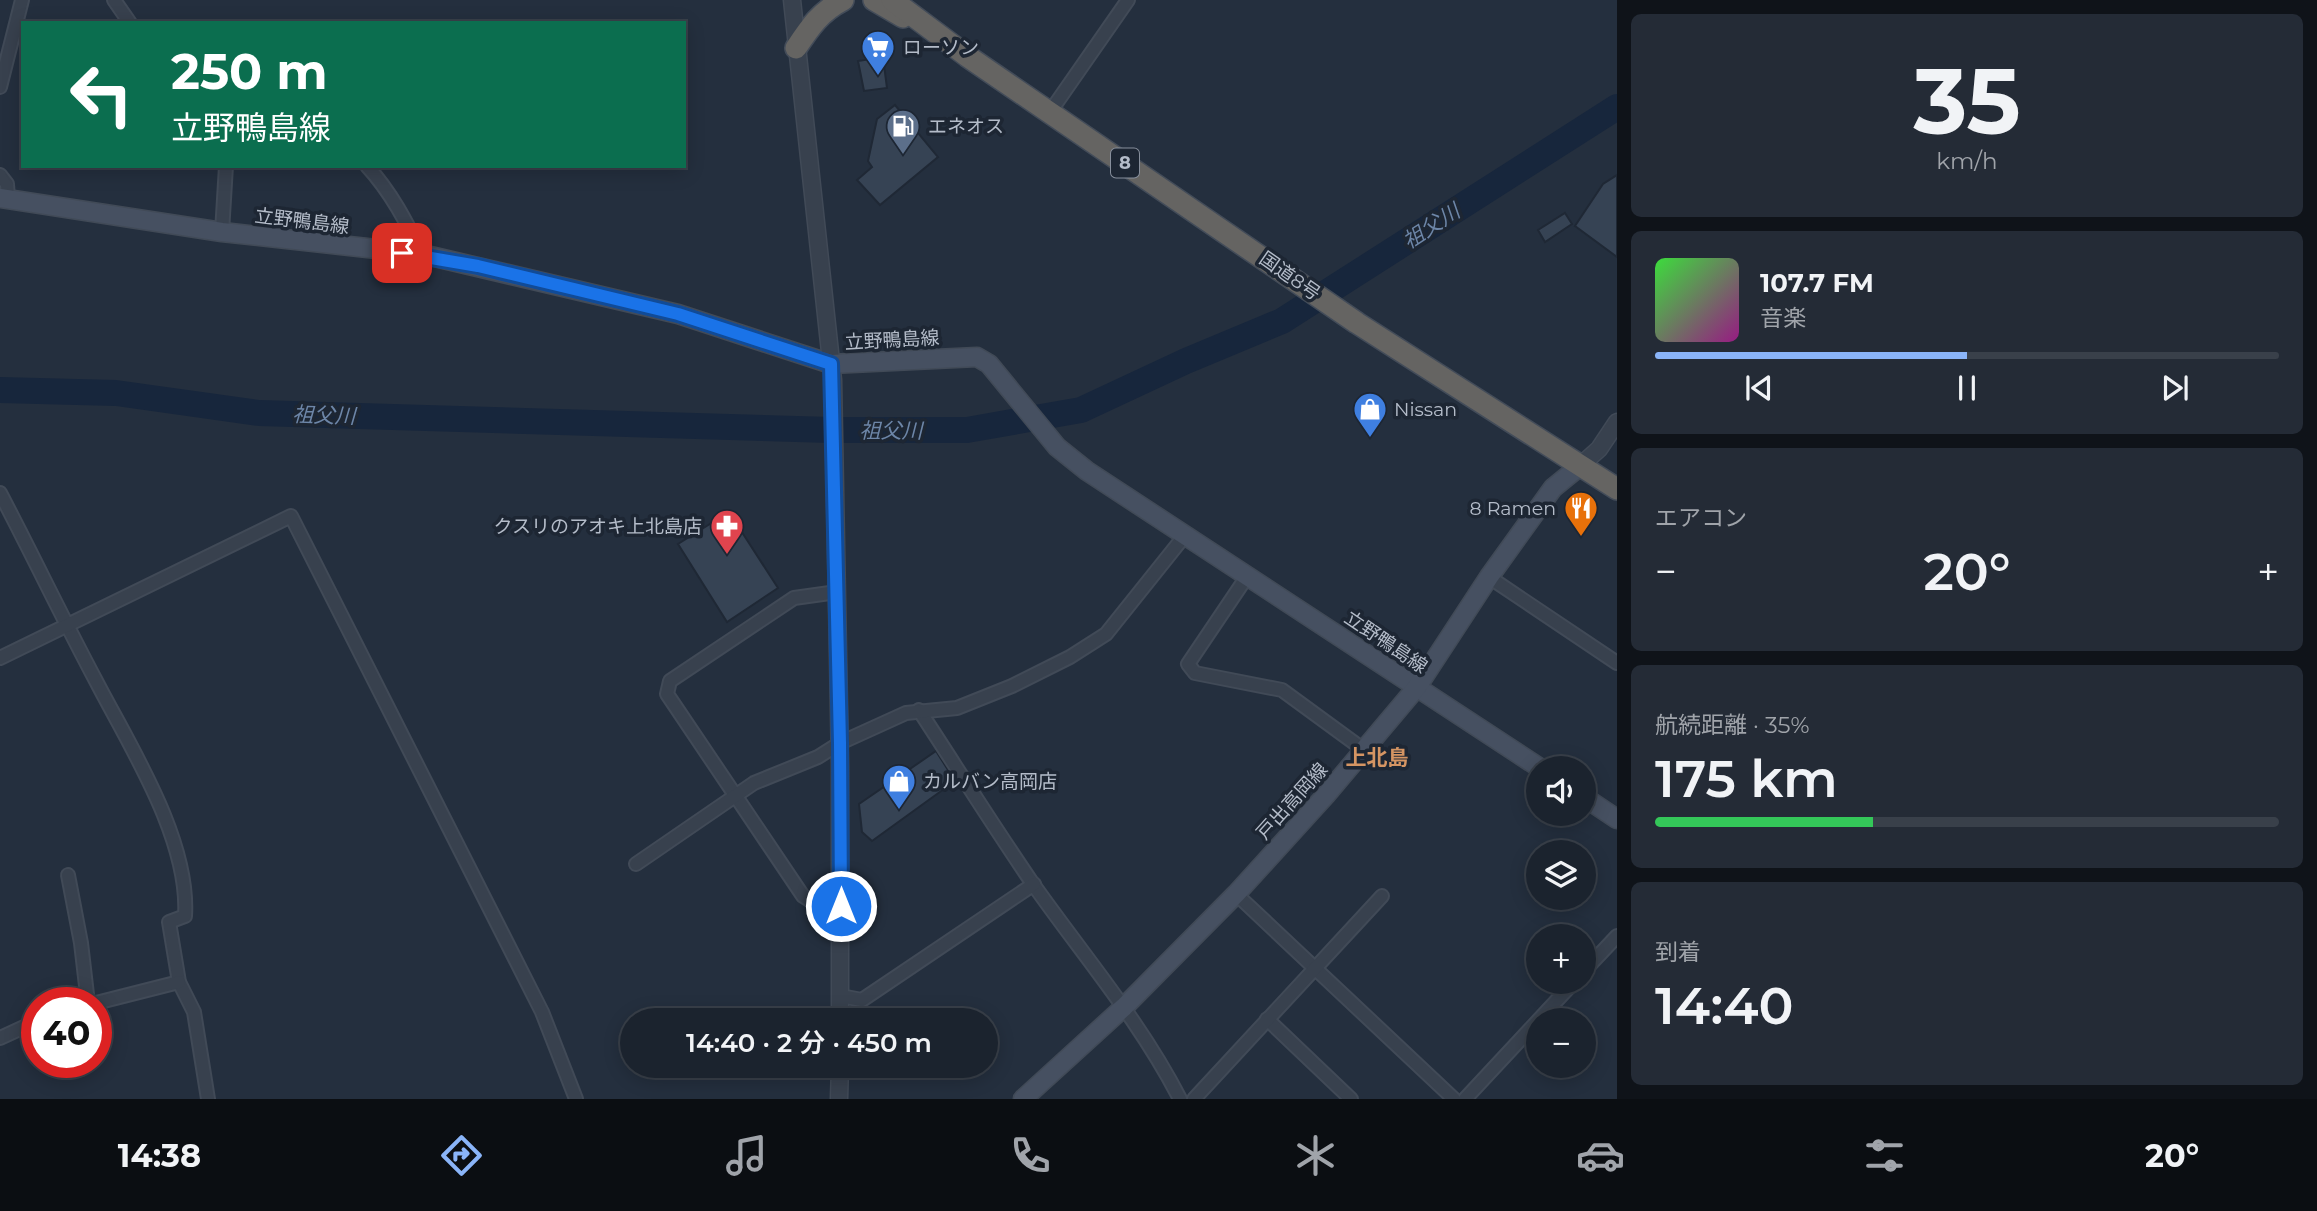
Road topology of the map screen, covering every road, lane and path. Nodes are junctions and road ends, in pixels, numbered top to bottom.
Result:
1 (22, 0) edge
2 (114, 0) edge
3 (792, 0) edge
4 (843, 0) edge
5 (874, 0) edge
6 (892, 0) edge
7 (1128, 0) edge
8 (129, 21) edge
9 (796, 48) junction
10 (967, 56) junction
11 (0, 87) edge
12 (1050, 112) junction
13 (226, 168) edge
14 (369, 168) edge
15 (0, 175) edge
16 (4, 198) edge
17 (222, 232) junction
18 (422, 254) junction
19 (832, 372) junction
20 (1617, 422) edge
21 (1580, 466) junction
22 (1617, 489) edge
23 (0, 493) edge
24 (1186, 534) junction
25 (1248, 575) junction
26 (1489, 577) junction
27 (837, 592) junction
28 (68, 624) junction
29 (0, 658) edge
30 (1617, 663) edge
31 (1417, 687) junction
32 (919, 710) junction
33 (840, 743) junction
34 (1364, 750) junction
35 (1526, 759) edge
36 (736, 793) junction
37 (1596, 805) edge
38 (1617, 819) edge
39 (636, 864) dead end
40 (68, 875) dead end
41 (1034, 884) junction
42 (1236, 894) junction
43 (1382, 896) dead end
44 (841, 906) junction
45 (1617, 936) edge
46 (1596, 958) edge
47 (1315, 967) junction
48 (179, 982) junction
49 (86, 987) edge
50 (1563, 994) edge
51 (841, 996) junction
52 (112, 999) edge
53 (1124, 1007) junction
54 (841, 1008) edge
55 (1267, 1019) junction
56 (21, 1028) edge
57 (0, 1038) edge
58 (840, 1078) edge
59 (1034, 1095) edge
60 (208, 1099) edge
61 (576, 1099) edge
62 (839, 1099) edge
63 (1180, 1099) edge
64 (1194, 1099) edge
65 (1352, 1099) edge
66 (1454, 1099) edge
67 (1465, 1099) edge

1 - 11 street
2 - 8 street
3 - 9 street
4 - 9 highway
5 - 10 highway, 国道8号 / 8
6 - 10 highway, 国道8号 / 8
7 - 12 street
9 - 19 street
10 - 12 highway, 国道8号 / 8
12 - 21 highway, 国道8号 / 8
13 - 17 street
14 - 18 street
15 - 16 street
16 - 17 main road, 立野鴨島線
17 - 18 main road, 立野鴨島線
18 - 19 main road, 立野鴨島線
19 - 24 main road, 立野鴨島線
19 - 27 street
20 - 21 street
21 - 22 highway, 国道8号 / 8
21 - 26 main road, 戸出高岡線
23 - 28 street
24 - 25 main road, 立野鴨島線
24 - 32 street
25 - 31 main road, 立野鴨島線
25 - 34 street
26 - 30 street
26 - 31 main road, 戸出高岡線
27 - 33 street
27 - 36 street
28 - 29 street
28 - 48 street
28 - 61 street
31 - 34 main road, 戸出高岡線
31 - 35 main road, 立野鴨島線
32 - 33 street
32 - 41 street
33 - 36 street
33 - 44 street
34 - 42 main road, 戸出高岡線
36 - 39 street
36 - 44 street
37 - 38 main road
40 - 49 street
41 - 51 street
41 - 53 street
42 - 47 street
42 - 53 main road, 戸出高岡線
43 - 47 street
44 - 51 street
45 - 46 street
47 - 55 street
47 - 66 street
48 - 52 street
48 - 60 street
50 - 67 street
51 - 54 street
53 - 59 main road, 戸出高岡線
53 - 63 street
55 - 64 street
55 - 65 street
56 - 57 street
58 - 62 street

